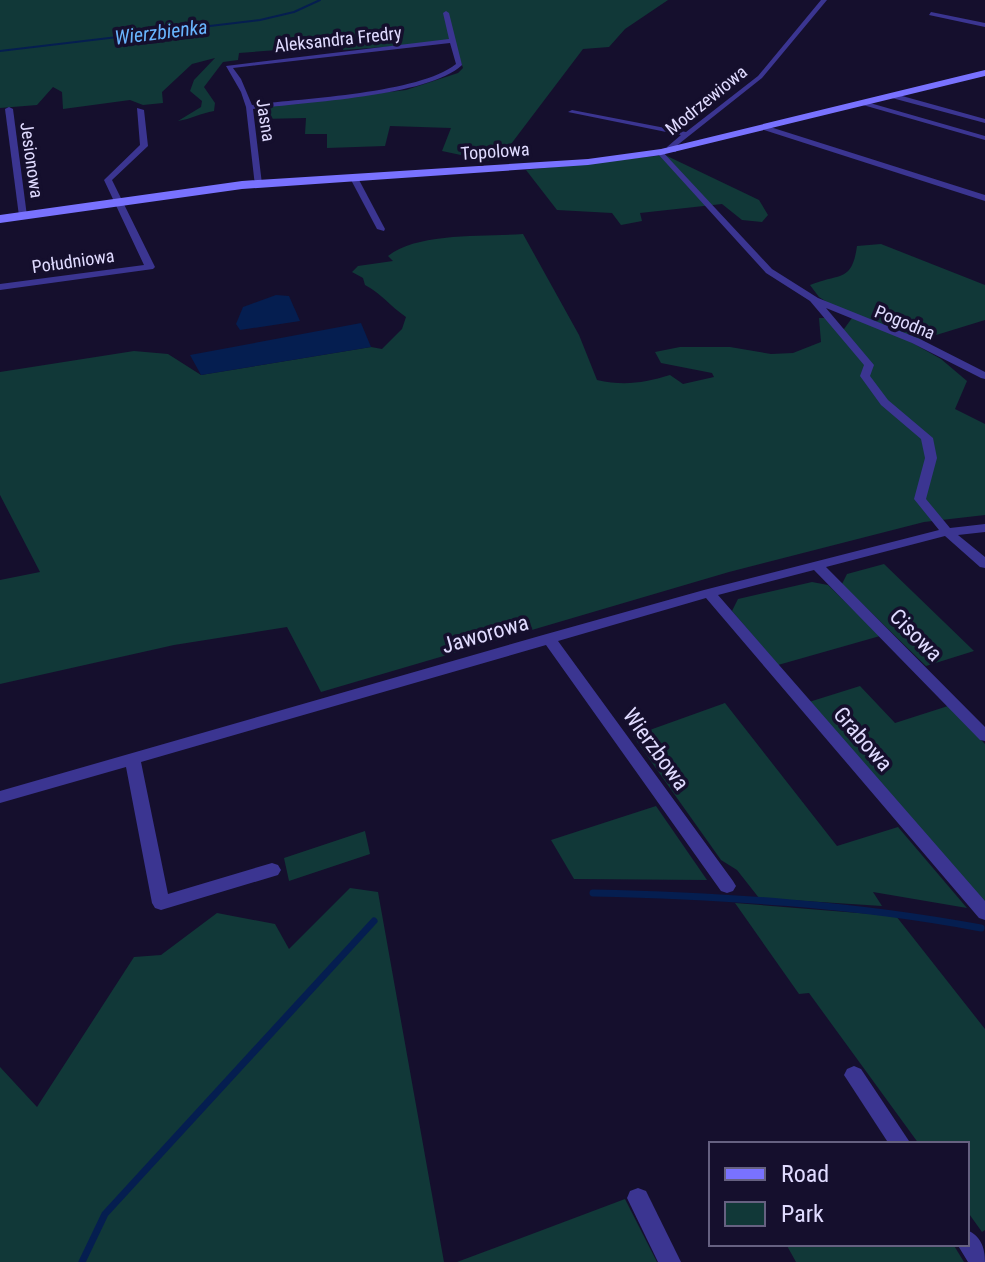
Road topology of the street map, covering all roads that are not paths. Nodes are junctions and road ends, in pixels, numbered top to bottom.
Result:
1 (824, 0) edge
2 (446, 13) dead end
3 (931, 14) dead end
4 (985, 25) edge
5 (452, 41) junction
6 (228, 67) joint
7 (983, 74) edge
8 (895, 96) junction
9 (866, 103) junction
10 (250, 107) junction
11 (9, 109) dead end
12 (140, 110) dead end
13 (572, 112) dead end
14 (985, 121) edge
15 (767, 128) junction
16 (687, 134) junction
17 (985, 138) edge
18 (667, 151) junction
19 (354, 178) junction
20 (258, 184) junction
21 (985, 198) edge
22 (117, 202) junction
23 (23, 216) junction
24 (0, 219) edge
25 (381, 229) dead end
26 (0, 287) edge
27 (813, 299) junction
28 (985, 376) edge
29 (985, 528) edge
30 (947, 532) junction
31 (985, 564) edge
32 (816, 565) junction
33 (709, 593) junction
34 (548, 638) junction
35 (985, 736) edge
36 (132, 759) junction
37 (0, 797) edge
38 (272, 870) dead end
39 (727, 886) dead end
40 (985, 913) edge
41 (854, 1075) dead end
42 (900, 1142) edge
43 (638, 1198) dead end
44 (969, 1244) edge
45 (670, 1262) edge
46 (981, 1262) edge

1 - 16 street, Modrzewiowa
2 - 5 street
3 - 4 street
5 - 6 street, Aleksandra Fredry
5 - 10 street
6 - 10 street, Jasna
7 - 8 street, Topolowa
8 - 9 street, Topolowa
8 - 14 street
9 - 15 street, Topolowa
9 - 17 street
10 - 20 street, Jasna
11 - 23 street, Jesionowa
12 - 22 street
13 - 16 street
15 - 18 street, Topolowa
15 - 21 street
16 - 18 street, Modrzewiowa
18 - 19 street, Topolowa
18 - 27 street
19 - 20 street, Topolowa
19 - 25 street
20 - 22 street, Topolowa
22 - 23 street, Topolowa
22 - 26 street, Południowa
23 - 24 street, Topolowa
27 - 28 street, Pogodna
27 - 30 street
29 - 30 street, Jaworowa
30 - 31 street
30 - 32 street, Jaworowa
32 - 33 street, Jaworowa
32 - 35 street, Cisowa
33 - 34 street, Jaworowa
33 - 40 street, Grabowa
34 - 36 street, Jaworowa
34 - 39 street, Wierzbowa
36 - 37 street, Jaworowa
36 - 38 street
41 - 42 street
43 - 45 street
44 - 46 street

